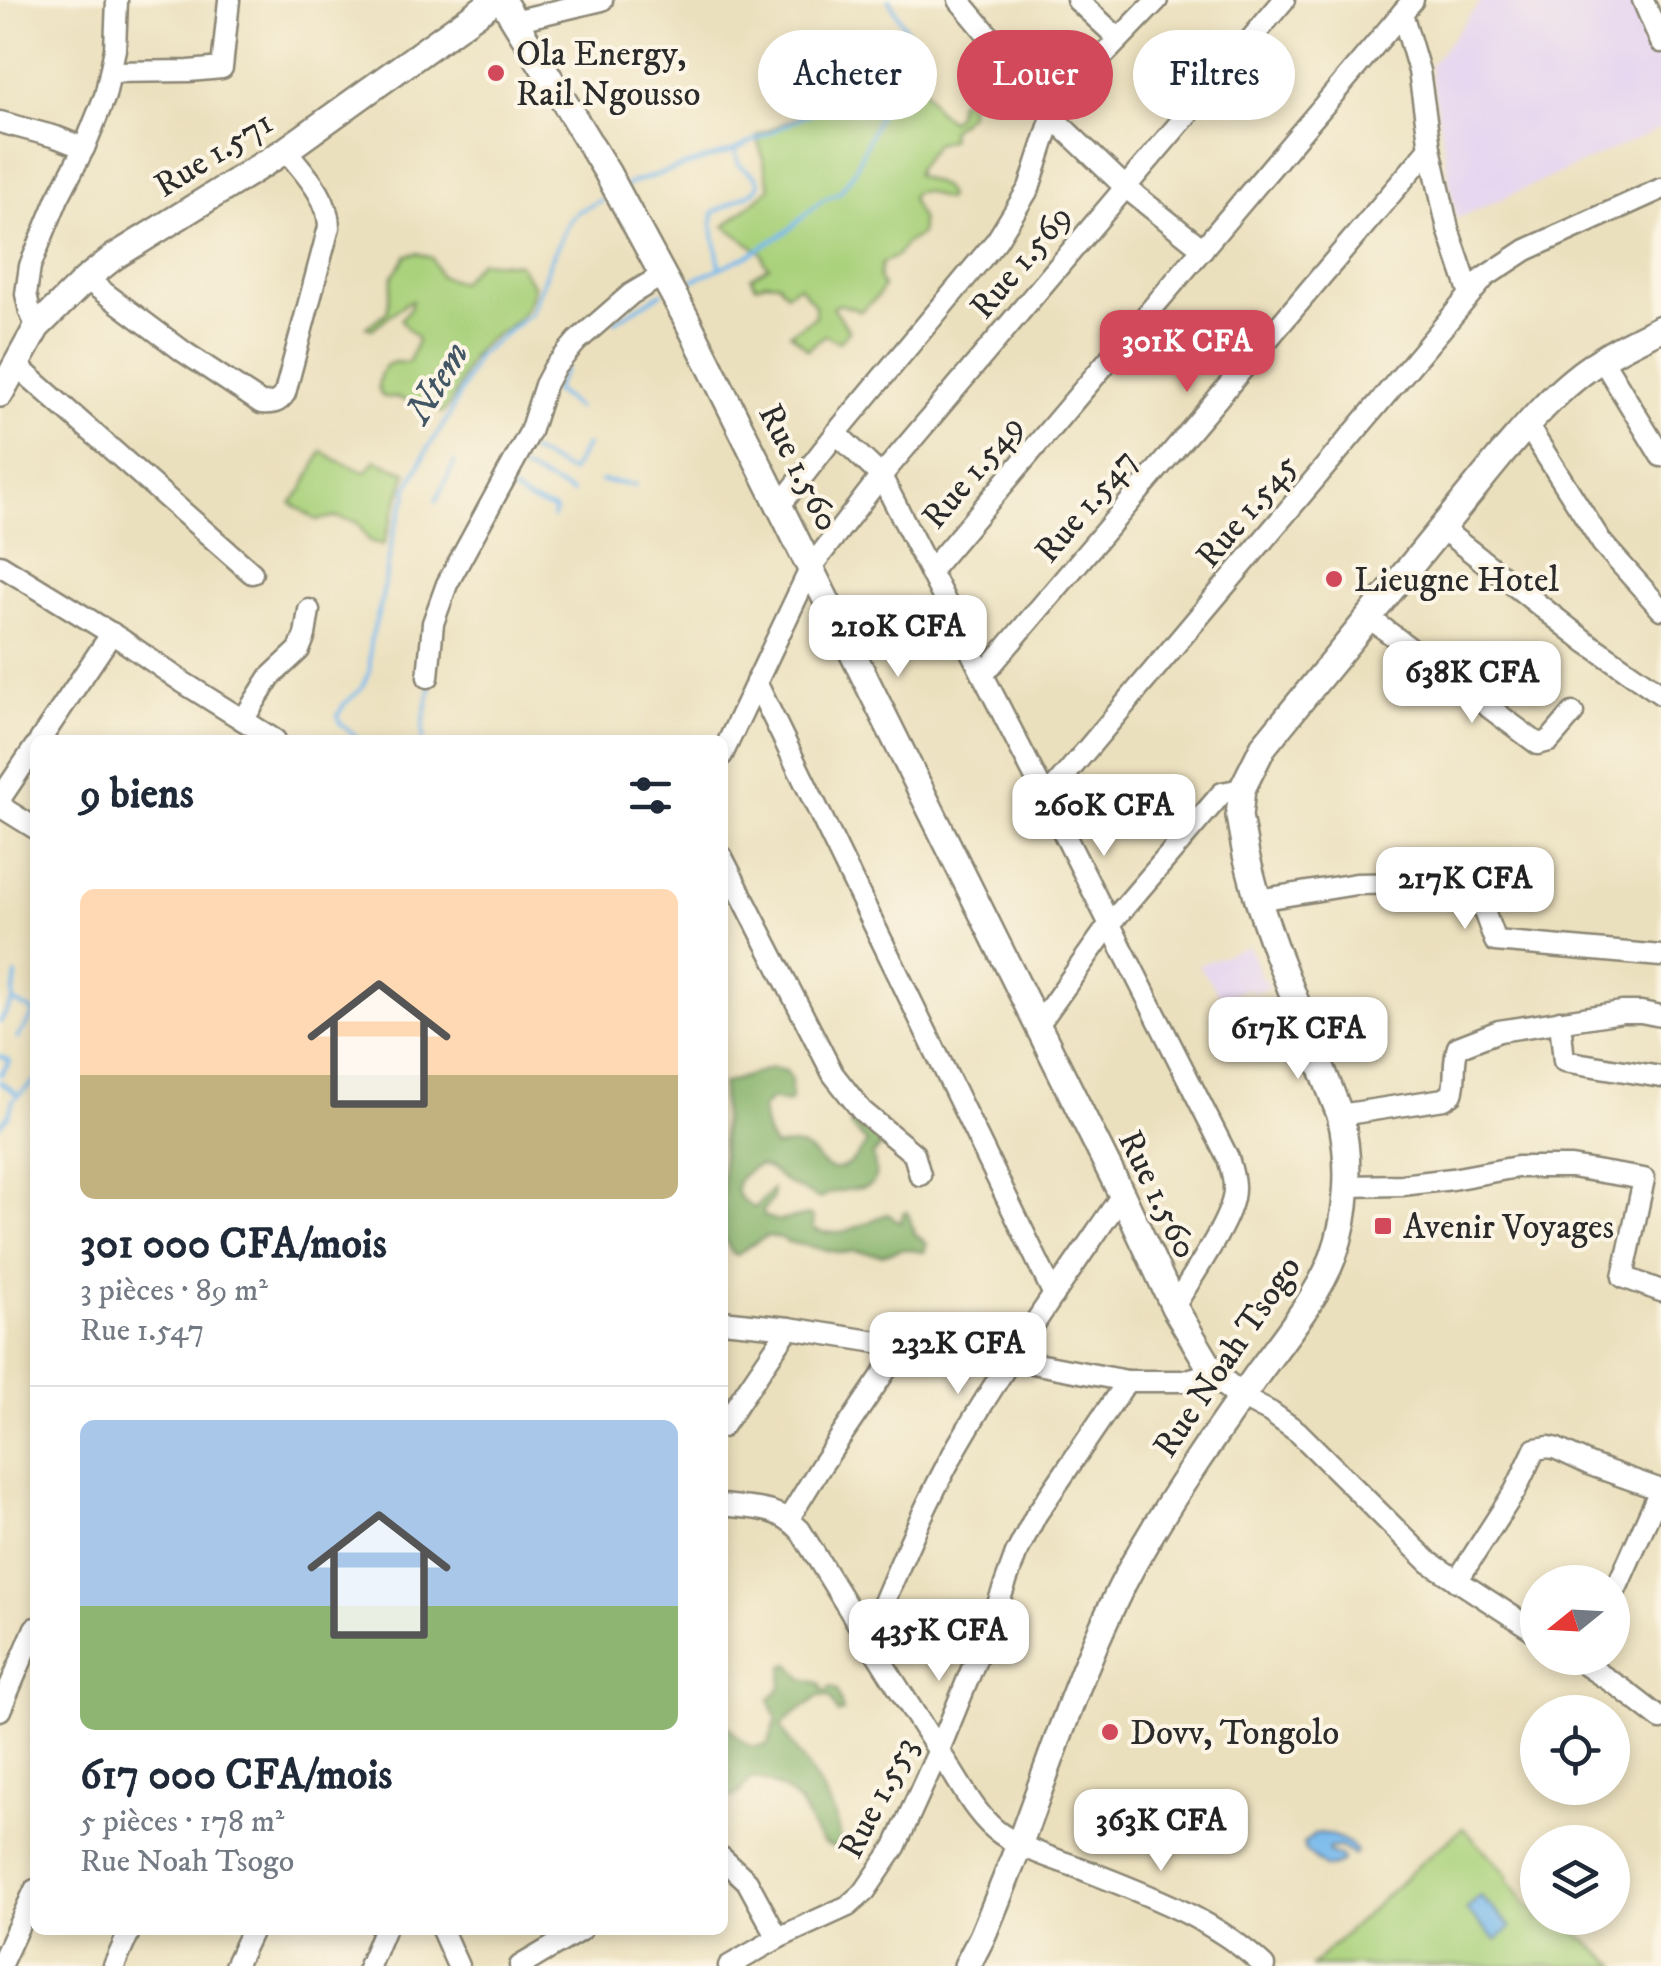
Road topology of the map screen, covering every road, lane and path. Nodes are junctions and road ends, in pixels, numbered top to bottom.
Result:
1 (117, 0) edge
2 (230, 0) edge
3 (602, 0) edge
4 (959, 0) edge
5 (1077, 0) edge
6 (1156, 0) edge
7 (1284, 0) edge
8 (1643, 0) edge
9 (1408, 6) edge
10 (504, 7) edge
11 (984, 30) edge
12 (1119, 39) junction
13 (1661, 42) edge
14 (1113, 45) edge
15 (111, 72) junction
16 (1051, 120) edge
17 (1056, 120) edge
18 (0, 122) edge
19 (84, 148) junction
20 (1430, 148) junction
21 (286, 150) junction
22 (1125, 188) junction
23 (1661, 190) edge
24 (1203, 249) junction
25 (662, 275) junction
26 (86, 279) junction
27 (1470, 294) junction
28 (37, 328) junction
29 (1661, 328) edge
30 (1602, 359) junction
31 (16, 365) junction
32 (0, 394) edge
33 (1528, 425) junction
34 (836, 433) junction
35 (1661, 456) edge
36 (881, 476) junction
37 (780, 504) junction
38 (1441, 528) junction
39 (0, 565) edge
40 (811, 568) junction
41 (930, 571) junction
42 (252, 573) dead end
43 (1661, 609) edge
44 (309, 610) dead end
45 (1368, 617) junction
46 (112, 633) junction
47 (983, 674) junction
48 (428, 678) dead end
49 (756, 682) junction
50 (1661, 694) edge
51 (1573, 713) dead end
52 (257, 733) edge
53 (43, 735) edge
54 (728, 742) edge
55 (30, 754) edge
56 (1242, 789) junction
57 (1046, 798) junction
58 (30, 825) edge
59 (728, 868) edge
60 (1258, 900) junction
61 (1109, 925) junction
62 (1661, 956) edge
63 (1661, 1016) edge
64 (1560, 1020) junction
65 (1038, 1025) junction
66 (1661, 1078) edge
67 (1340, 1114) junction
68 (920, 1175) dead end
69 (1346, 1186) junction
70 (1122, 1195) junction
71 (1661, 1291) edge
72 (1054, 1295) junction
73 (1174, 1306) junction
74 (728, 1322) edge
75 (789, 1328) junction
76 (902, 1346) junction
77 (1011, 1359) junction
78 (1214, 1372) junction
79 (1126, 1381) junction
80 (1241, 1397) junction
81 (728, 1418) edge
82 (1661, 1490) edge
83 (728, 1506) edge
84 (789, 1518) junction
85 (1627, 1565) edge
86 (1457, 1580) junction
87 (1520, 1621) edge
88 (30, 1640) edge
89 (868, 1640) junction
90 (1604, 1675) edge
91 (0, 1710) edge
92 (1660, 1716) edge
93 (939, 1750) junction
94 (1019, 1845) junction
95 (728, 1864) edge
96 (30, 1901) edge
97 (128, 1935) edge
98 (250, 1935) edge
99 (382, 1935) edge
100 (444, 1935) edge
101 (573, 1935) edge
102 (778, 1938) junction
103 (0, 1966) edge
104 (114, 1966) edge
105 (235, 1966) edge
106 (369, 1966) edge
107 (458, 1966) edge
108 (520, 1966) edge
109 (729, 1966) edge
110 (967, 1966) edge
111 (1264, 1966) edge

1 - 15 street
2 - 15 street
3 - 10 street
4 - 11 street
5 - 12 street
6 - 12 street
7 - 22 street, Rue 1.569
8 - 13 street
9 - 20 street
9 - 24 street, Rue 1.549
10 - 21 main road, Rue 1.571
10 - 25 main road, Rue 1.560
12 - 14 street
15 - 19 street
16 - 34 street
17 - 22 street
18 - 19 street
19 - 28 street
20 - 27 street
20 - 47 street, Rue 1.547
21 - 26 main road, Rue 1.571
21 - 26 street
22 - 24 street
22 - 36 street, Rue 1.569
23 - 27 street, Rue 1.545
24 - 41 street, Rue 1.549
25 - 37 main road, Rue 1.560
25 - 48 street
26 - 28 main road, Rue 1.571
27 - 57 street, Rue 1.545
28 - 31 main road, Rue 1.571
29 - 30 main road, Rue Noah Tsogo
30 - 33 main road, Rue Noah Tsogo
30 - 35 street
31 - 32 main road, Rue 1.571
31 - 42 street
33 - 38 main road, Rue Noah Tsogo
33 - 43 street
34 - 36 street
34 - 37 street
36 - 40 street, Rue 1.569
36 - 41 street
37 - 40 main road, Rue 1.560
38 - 45 main road, Rue Noah Tsogo
38 - 50 street
39 - 46 street
40 - 49 street, Rue 1.569
40 - 65 main road, Rue 1.560
41 - 47 street
44 - 52 street
45 - 51 street
45 - 56 main road, Rue Noah Tsogo
46 - 52 street
46 - 53 street
47 - 57 street
49 - 54 street, Rue 1.569
49 - 72 street
55 - 58 street
56 - 60 main road, Rue Noah Tsogo
56 - 61 street
57 - 61 street
59 - 68 street
60 - 62 street
60 - 67 main road, Rue Noah Tsogo
61 - 65 street
61 - 73 street
63 - 64 street
64 - 66 street
64 - 67 street
65 - 70 main road, Rue 1.560
67 - 69 main road, Rue Noah Tsogo
69 - 71 street
69 - 80 main road, Rue Noah Tsogo
70 - 72 street
70 - 73 main road, Rue 1.560
72 - 77 street
73 - 78 main road, Rue 1.560
74 - 75 street
75 - 76 street
75 - 81 street
76 - 77 street
76 - 84 street
77 - 79 street
77 - 89 street
78 - 79 street
78 - 80 main road, Rue 1.560
79 - 93 street, Rue 1.553
80 - 86 street
80 - 94 main road, Rue Noah Tsogo
82 - 85 street
82 - 86 street
83 - 84 street
84 - 89 street
86 - 87 street
88 - 91 street
89 - 93 street
90 - 92 street
93 - 94 street
93 - 102 street, Rue 1.553
94 - 110 main road, Rue Noah Tsogo
94 - 111 street
95 - 102 street
96 - 103 street
97 - 104 street
98 - 105 street
99 - 106 street
100 - 107 street
101 - 108 street
102 - 109 street, Rue 1.553

